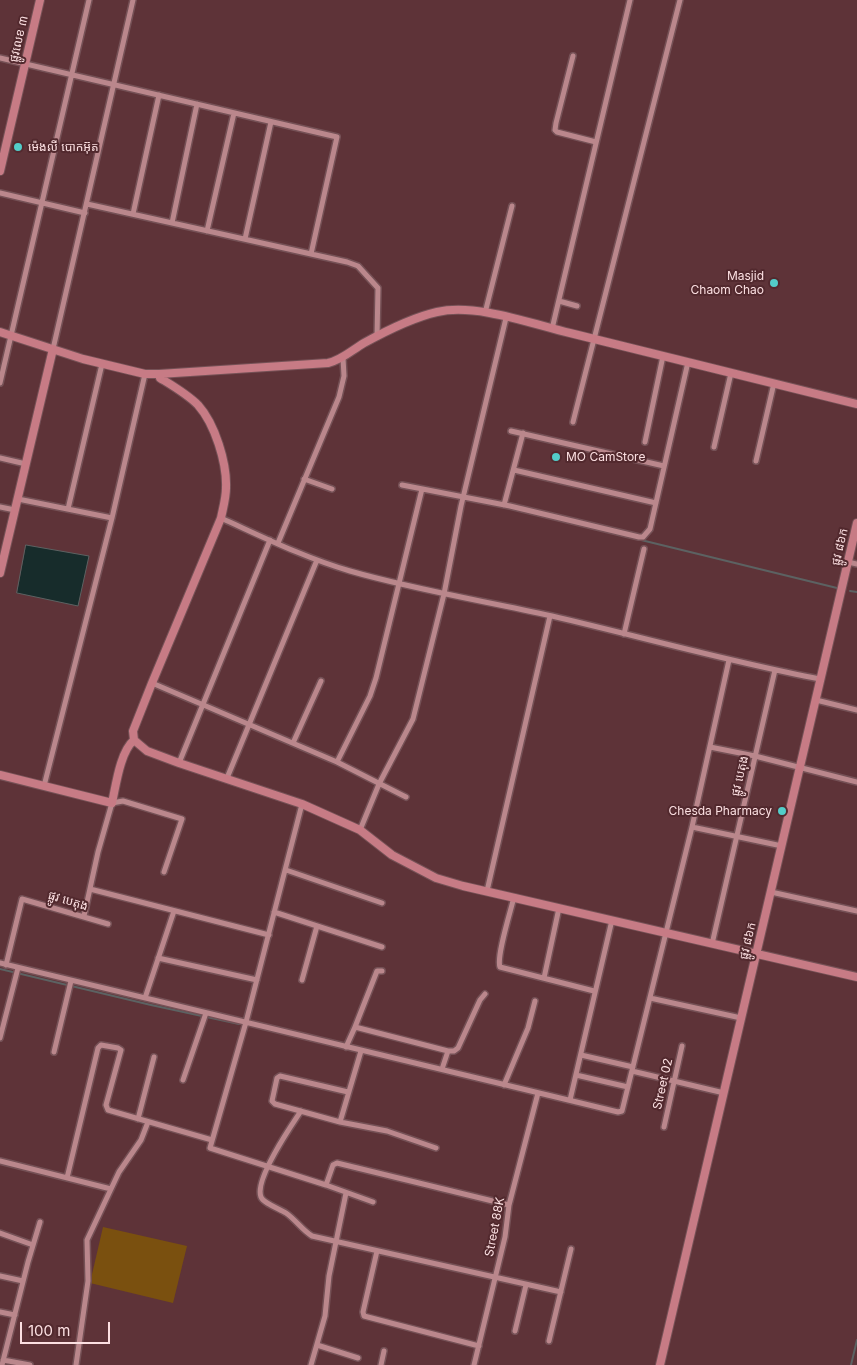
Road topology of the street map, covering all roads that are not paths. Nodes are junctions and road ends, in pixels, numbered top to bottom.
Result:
1 (40, 0) edge
2 (89, 0) edge
3 (133, 0) edge
4 (630, 0) edge
5 (680, 0) edge
6 (572, 56) dead end
7 (0, 58) edge
8 (25, 64) junction
9 (72, 75) junction
10 (114, 85) junction
11 (159, 95) junction
12 (197, 104) junction
13 (234, 113) junction
14 (271, 122) junction
15 (596, 142) junction
16 (0, 171) edge
17 (0, 193) edge
18 (42, 203) junction
19 (86, 204) junction
20 (512, 206) dead end
21 (85, 213) junction
22 (133, 214) junction
23 (172, 223) junction
24 (207, 231) junction
25 (245, 240) junction
26 (310, 254) junction
27 (559, 301) junction
28 (577, 306) dead end
29 (485, 312) junction
30 (506, 318) junction
31 (552, 329) junction
32 (0, 332) edge
33 (11, 335) junction
34 (377, 337) junction
35 (595, 339) junction
36 (53, 349) junction
37 (663, 356) junction
38 (343, 358) junction
39 (688, 362) junction
40 (102, 364) junction
41 (731, 372) junction
42 (145, 374) junction
43 (158, 374) junction
44 (0, 383) edge
45 (774, 383) junction
46 (857, 404) edge
47 (573, 422) dead end
48 (512, 431) dead end
49 (523, 433) junction
50 (645, 442) dead end
51 (714, 447) dead end
52 (0, 458) edge
53 (756, 462) dead end
54 (26, 464) junction
55 (664, 466) junction
56 (514, 470) junction
57 (304, 479) junction
58 (402, 484) dead end
59 (332, 489) dead end
60 (422, 489) junction
61 (463, 497) junction
62 (18, 499) junction
63 (656, 503) junction
64 (504, 505) junction
65 (0, 507) edge
66 (15, 510) junction
67 (68, 510) junction
68 (112, 518) junction
69 (220, 518) junction
70 (857, 523) edge
71 (270, 540) junction
72 (278, 543) junction
73 (644, 549) dead end
74 (317, 560) junction
75 (848, 562) junction
76 (857, 564) edge
77 (0, 572) edge
78 (400, 583) junction
79 (444, 594) junction
80 (550, 616) junction
81 (624, 634) junction
82 (729, 660) junction
83 (775, 670) junction
84 (820, 679) junction
85 (321, 682) dead end
86 (152, 683) junction
87 (816, 700) junction
88 (203, 704) junction
89 (857, 710) edge
90 (250, 725) junction
91 (134, 740) junction
92 (293, 743) junction
93 (710, 747) junction
94 (755, 756) junction
95 (337, 762) junction
96 (180, 764) junction
97 (800, 767) junction
98 (0, 775) edge
99 (227, 778) junction
100 (857, 782) edge
101 (379, 784) junction
102 (44, 786) junction
103 (406, 797) dead end
104 (112, 803) junction
105 (302, 804) junction
106 (692, 827) junction
107 (360, 830) junction
108 (737, 836) junction
109 (782, 846) junction
110 (286, 870) junction
111 (164, 872) dead end
112 (90, 889) junction
113 (487, 891) junction
114 (771, 892) junction
115 (514, 897) junction
116 (382, 903) dead end
117 (559, 908) junction
118 (174, 911) junction
119 (857, 911) edge
120 (274, 912) junction
121 (84, 916) junction
122 (612, 920) junction
123 (108, 924) dead end
124 (317, 926) junction
125 (665, 933) junction
126 (269, 934) junction
127 (712, 944) junction
128 (382, 947) dead end
129 (756, 953) junction
130 (158, 958) junction
131 (3, 964) edge
132 (382, 971) dead end
133 (18, 972) junction
134 (544, 978) junction
135 (857, 978) edge
136 (257, 980) junction
137 (302, 980) dead end
138 (71, 982) junction
139 (594, 991) junction
140 (485, 994) dead end
141 (145, 998) junction
142 (650, 998) junction
143 (535, 1001) dead end
144 (205, 1016) junction
145 (741, 1018) junction
146 (246, 1022) junction
147 (355, 1027) junction
148 (0, 1038) edge
149 (682, 1046) dead end
150 (346, 1047) junction
151 (361, 1050) junction
152 (448, 1051) junction
153 (54, 1052) dead end
154 (581, 1055) junction
155 (154, 1056) dead end
156 (442, 1069) junction
157 (632, 1069) junction
158 (576, 1075) junction
159 (183, 1080) dead end
160 (674, 1081) junction
161 (504, 1085) junction
162 (628, 1087) junction
163 (348, 1092) junction
164 (538, 1093) junction
165 (724, 1093) junction
166 (570, 1100) junction
167 (301, 1111) junction
168 (138, 1119) junction
169 (148, 1122) junction
170 (340, 1122) junction
171 (664, 1127) dead end
172 (212, 1140) junction
173 (436, 1148) dead end
174 (0, 1161) edge
175 (267, 1166) junction
176 (67, 1178) junction
177 (326, 1185) junction
178 (111, 1189) junction
179 (346, 1192) junction
180 (374, 1202) dead end
181 (509, 1204) junction
182 (40, 1222) dead end
183 (0, 1233) edge
184 (335, 1240) junction
185 (33, 1245) junction
186 (571, 1249) dead end
187 (377, 1251) junction
188 (0, 1276) edge
189 (495, 1278) junction
190 (23, 1281) junction
191 (526, 1285) junction
192 (561, 1292) junction
193 (0, 1312) edge
194 (15, 1315) junction
195 (515, 1331) dead end
196 (549, 1341) dead end
197 (0, 1344) edge
198 (7, 1345) junction
199 (317, 1345) junction
200 (479, 1346) junction
201 (384, 1351) dead end
202 (358, 1358) dead end
203 (3, 1362) edge
204 (30, 1365) edge
205 (76, 1365) edge
206 (311, 1365) edge
207 (381, 1365) edge
208 (474, 1365) edge
209 (660, 1365) edge

1 - 8 street, ផ្លូវលេខ ៣
2 - 9 street
3 - 10 street
4 - 15 street
5 - 35 street
6 - 15 street
7 - 8 street
8 - 9 street
8 - 16 street, ផ្លូវលេខ ៣
9 - 10 street
9 - 18 street
10 - 11 street
10 - 19 street
11 - 12 street
11 - 22 street
12 - 13 street
12 - 23 street
13 - 14 street
13 - 24 street
14 - 25 street
14 - 26 street
15 - 27 street
17 - 18 street
18 - 21 street
18 - 33 street
19 - 21 street
19 - 22 street
20 - 29 street
21 - 36 street
22 - 23 street
23 - 24 street
24 - 25 street
25 - 26 street
26 - 34 street
27 - 28 street
27 - 31 street
29 - 30 street
29 - 34 street
30 - 31 street
30 - 61 street
31 - 35 street
32 - 33 street
33 - 36 street
33 - 44 street
34 - 38 street
35 - 37 street
35 - 47 street
36 - 40 street
36 - 54 street
37 - 39 street
37 - 50 street
38 - 43 street
38 - 57 street
39 - 41 street
39 - 55 street
40 - 42 street
40 - 67 street
41 - 45 street
41 - 51 street
42 - 43 street
42 - 68 street
43 - 69 street
45 - 46 street
45 - 53 street
48 - 49 street
49 - 55 street
49 - 56 street
52 - 54 street
54 - 62 street
55 - 63 street
56 - 63 street
56 - 64 street
57 - 59 street
57 - 72 street
58 - 60 street
60 - 61 street
60 - 78 street
61 - 64 street
61 - 79 street
62 - 66 street
62 - 67 street
63 - 64 street
65 - 66 street
66 - 77 street
67 - 68 street
68 - 102 street
69 - 71 street
69 - 86 street
70 - 75 street, ផ្លូវ ៨៦ក
71 - 72 street
71 - 88 street
72 - 74 street
73 - 81 street
74 - 78 street
74 - 90 street
75 - 76 street
75 - 84 street, ផ្លូវ ៨៦ក
78 - 79 street
78 - 95 street
79 - 80 street
79 - 101 street
80 - 81 street
80 - 113 street
81 - 82 street
82 - 83 street
82 - 93 street
83 - 84 street
83 - 94 street, ផ្លូវ បេតុង
84 - 87 street, ផ្លូវ ៨៦ក
85 - 92 street
86 - 88 street
86 - 91 street
87 - 89 street
87 - 97 street, ផ្លូវ ៨៦ក
88 - 90 street
88 - 96 street
90 - 92 street
90 - 99 street
91 - 96 street
91 - 104 street
92 - 95 street
93 - 94 street
93 - 106 street
94 - 97 street
94 - 108 street, ផ្លូវ បេតុង
95 - 101 street
96 - 99 street
97 - 100 street
97 - 109 street, ផ្លូវ ៨៦ក
98 - 102 street
99 - 105 street
101 - 103 street
101 - 107 street
102 - 104 street
104 - 111 street
104 - 112 street
105 - 107 street
105 - 110 street
106 - 108 street
106 - 125 street
107 - 113 street
108 - 109 street
108 - 127 street, ផ្លូវ បេតុង
109 - 114 street, ផ្លូវ ៨៦ក
110 - 116 street
110 - 120 street
112 - 118 street
112 - 121 street
113 - 115 street
114 - 119 street
114 - 129 street, ផ្លូវ ៨៦ក
115 - 117 street
115 - 134 street
117 - 122 street
117 - 134 street
118 - 126 street
118 - 130 street
120 - 124 street
120 - 126 street
121 - 123 street, ផ្លូវ បេតុង
121 - 131 street, ផ្លូវ បេតុង
122 - 125 street
122 - 139 street
124 - 128 street
124 - 137 street
125 - 127 street
125 - 142 street
126 - 136 street
127 - 129 street
129 - 135 street
129 - 145 street, ផ្លូវ ៨៦ក
130 - 136 street
130 - 141 street
131 - 133 street
132 - 147 street
133 - 138 street
133 - 148 street
134 - 139 street
136 - 146 street
138 - 141 street
138 - 153 street
139 - 154 street
140 - 152 street
141 - 144 street
142 - 145 street
142 - 157 street
143 - 161 street
144 - 146 street
144 - 159 street
145 - 165 street, ផ្លូវ ៨៦ក
146 - 150 street
146 - 172 street
147 - 150 street
147 - 152 street
149 - 160 street, Street 02
150 - 151 street
151 - 156 street
151 - 163 street
152 - 156 street
154 - 157 street
154 - 158 street
155 - 168 street
156 - 161 street
157 - 160 street
157 - 162 street
158 - 162 street
158 - 166 street
160 - 165 street
160 - 171 street, Street 02
161 - 164 street
162 - 166 street
163 - 167 street
163 - 170 street
164 - 166 street
164 - 181 street, Street 88K
165 - 209 street, ផ្លូវ ៨៦ក
167 - 170 street
167 - 175 street
168 - 169 street
168 - 176 street
169 - 172 street
169 - 178 street
170 - 173 street
172 - 175 street
174 - 176 street
175 - 177 street
175 - 184 street
176 - 178 street
177 - 179 street
177 - 181 street
178 - 205 street
179 - 180 street
179 - 184 street
181 - 189 street, Street 88K
182 - 185 street
183 - 185 street
184 - 187 street
184 - 199 street
185 - 190 street
186 - 192 street
187 - 189 street
187 - 200 street
188 - 190 street
189 - 191 street
189 - 200 street, Street 88K
190 - 194 street
191 - 192 street
191 - 195 street
192 - 196 street
193 - 194 street
194 - 198 street
197 - 198 street
198 - 203 street
199 - 202 street
199 - 206 street
200 - 208 street, Street 88K
201 - 207 street
203 - 204 street

